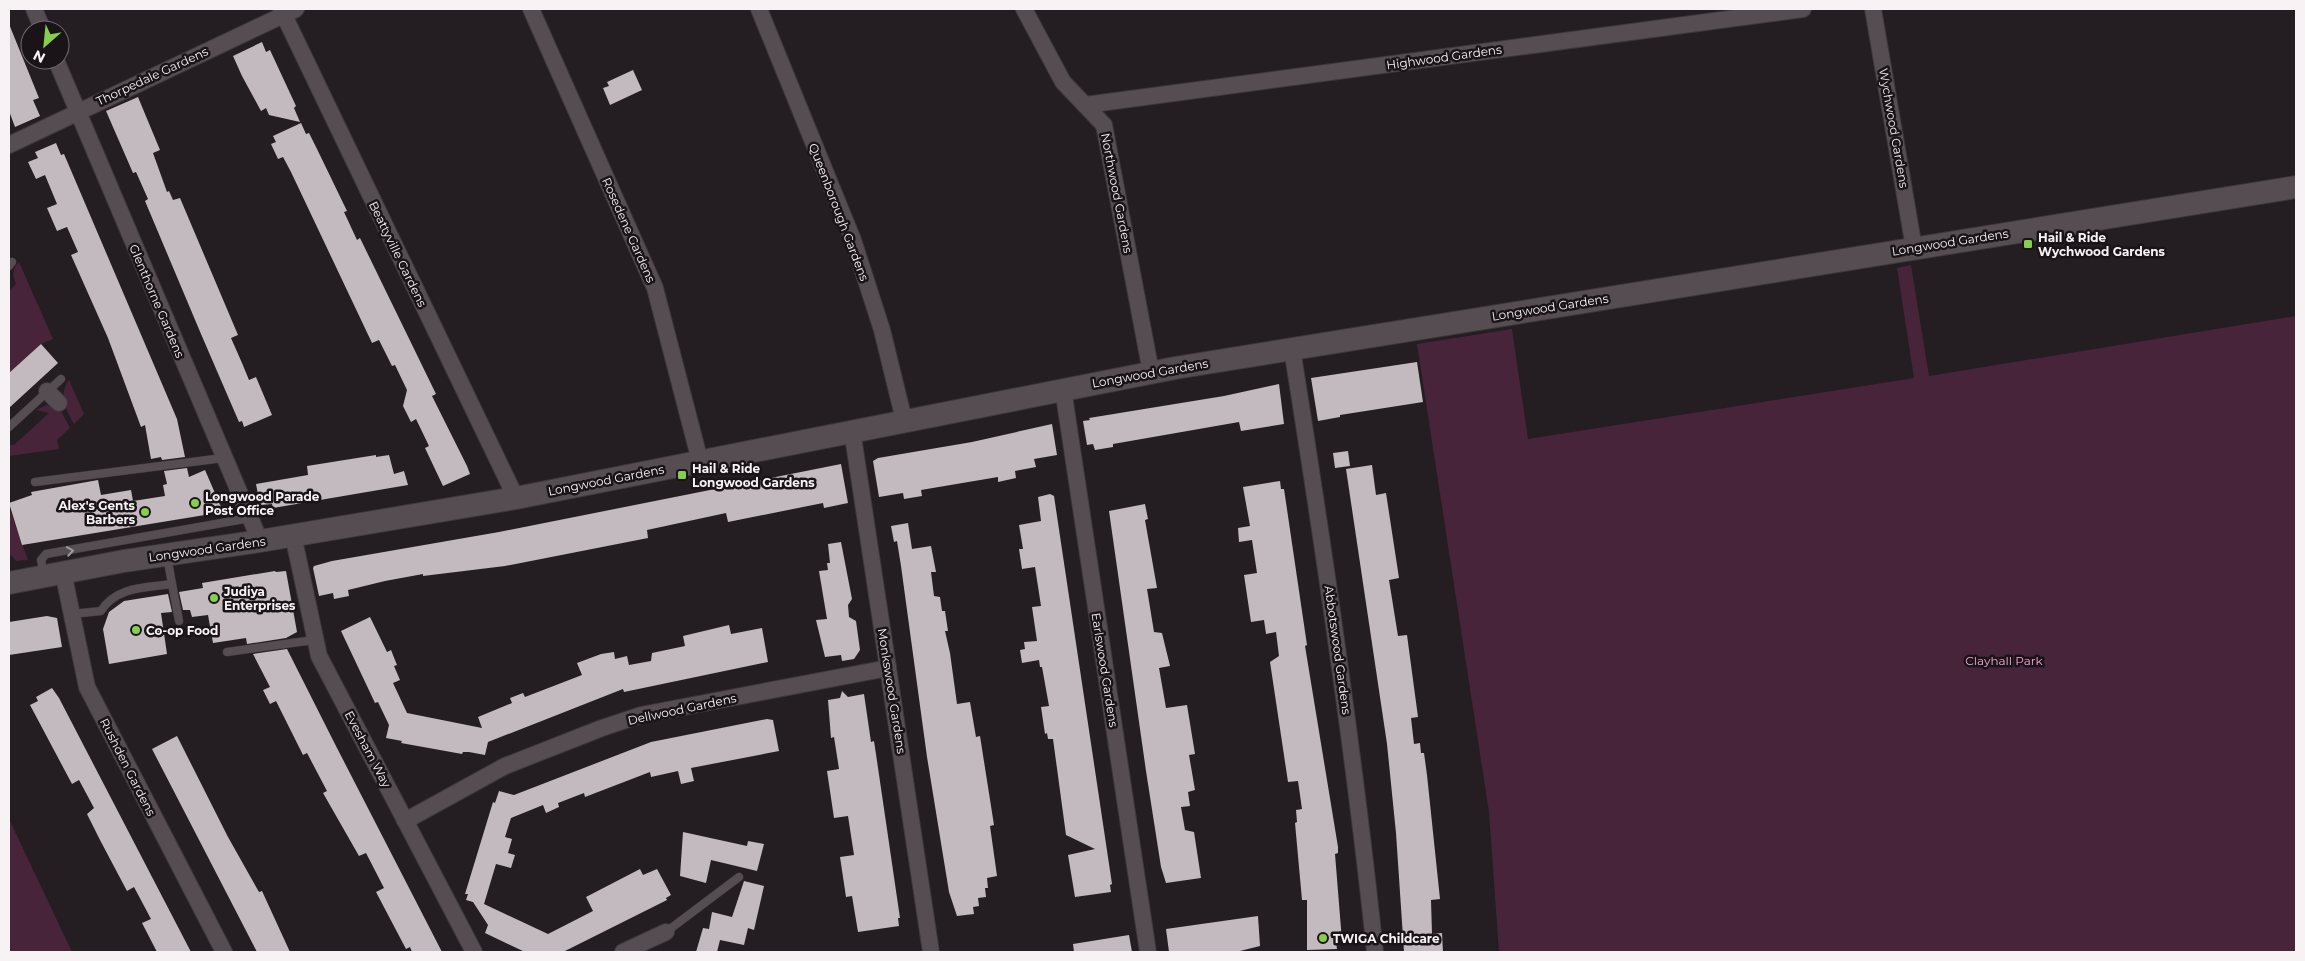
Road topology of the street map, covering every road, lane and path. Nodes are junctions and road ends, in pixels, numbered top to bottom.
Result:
1 (531, 9) edge
2 (759, 9) edge
3 (1024, 9) edge
4 (1803, 9) edge
5 (1873, 9) edge
6 (287, 11) edge
7 (60, 70) edge
8 (1085, 105) junction
9 (78, 112) junction
10 (9, 145) edge
11 (2296, 187) edge
12 (1914, 248) junction
13 (1286, 350) junction
14 (1151, 372) junction
15 (61, 379) dead end
16 (1062, 388) junction
17 (904, 420) junction
18 (9, 427) edge
19 (852, 430) junction
20 (224, 458) junction
21 (700, 461) junction
22 (35, 482) dead end
23 (516, 498) junction
24 (250, 518) junction
25 (293, 535) junction
26 (260, 541) junction
27 (167, 554) junction
28 (54, 574) junction
29 (9, 583) edge
30 (172, 584) junction
31 (72, 614) junction
32 (179, 621) dead end
33 (314, 640) junction
34 (227, 652) dead end
35 (888, 668) junction
36 (405, 821) junction
37 (740, 877) dead end
38 (666, 932) joint
39 (224, 952) edge
40 (474, 952) edge
41 (623, 952) edge
42 (932, 952) edge
43 (1148, 952) edge
44 (1375, 952) edge

1 - 21 street, Rosedene Gardens
2 - 17 street, Queenborough Gardens
3 - 8 street, Northwood Gardens
4 - 8 street, Highwood Gardens
5 - 12 street, Wychwood Gardens
6 - 9 street, Thorpedale Gardens
6 - 23 street, Beattyville Gardens
7 - 9 street, Glenthorne Gardens
8 - 14 street, Northwood Gardens
9 - 10 street, Thorpedale Gardens
9 - 20 street, Glenthorne Gardens
11 - 12 street, Longwood Gardens
12 - 13 street, Longwood Gardens
13 - 14 street, Longwood Gardens
13 - 44 street, Abbotswood Gardens
14 - 16 street, Longwood Gardens
15 - 18 lane
16 - 17 street, Longwood Gardens
16 - 43 street, Earlswood Gardens
17 - 19 street, Longwood Gardens
19 - 21 street, Longwood Gardens
19 - 35 street, Monkswood Gardens
20 - 22 lane
20 - 24 street, Glenthorne Gardens
21 - 23 street, Longwood Gardens
23 - 25 street, Longwood Gardens
24 - 26 street, Glenthorne Gardens
28 -> 24 lane
25 - 26 street, Longwood Gardens
25 - 33 street, Evesham Way
26 - 27 street, Longwood Gardens
27 - 28 street, Longwood Gardens
27 - 30 lane
28 - 29 street, Longwood Gardens
28 - 31 street, Rushden Gardens
30 - 31 lane
30 - 32 lane
31 - 39 street, Rushden Gardens
33 - 34 lane
33 - 36 street, Evesham Way
35 - 36 street, Dellwood Gardens
35 - 42 street, Monkswood Gardens
36 - 40 street, Evesham Way
37 - 38 lane
38 - 41 street

